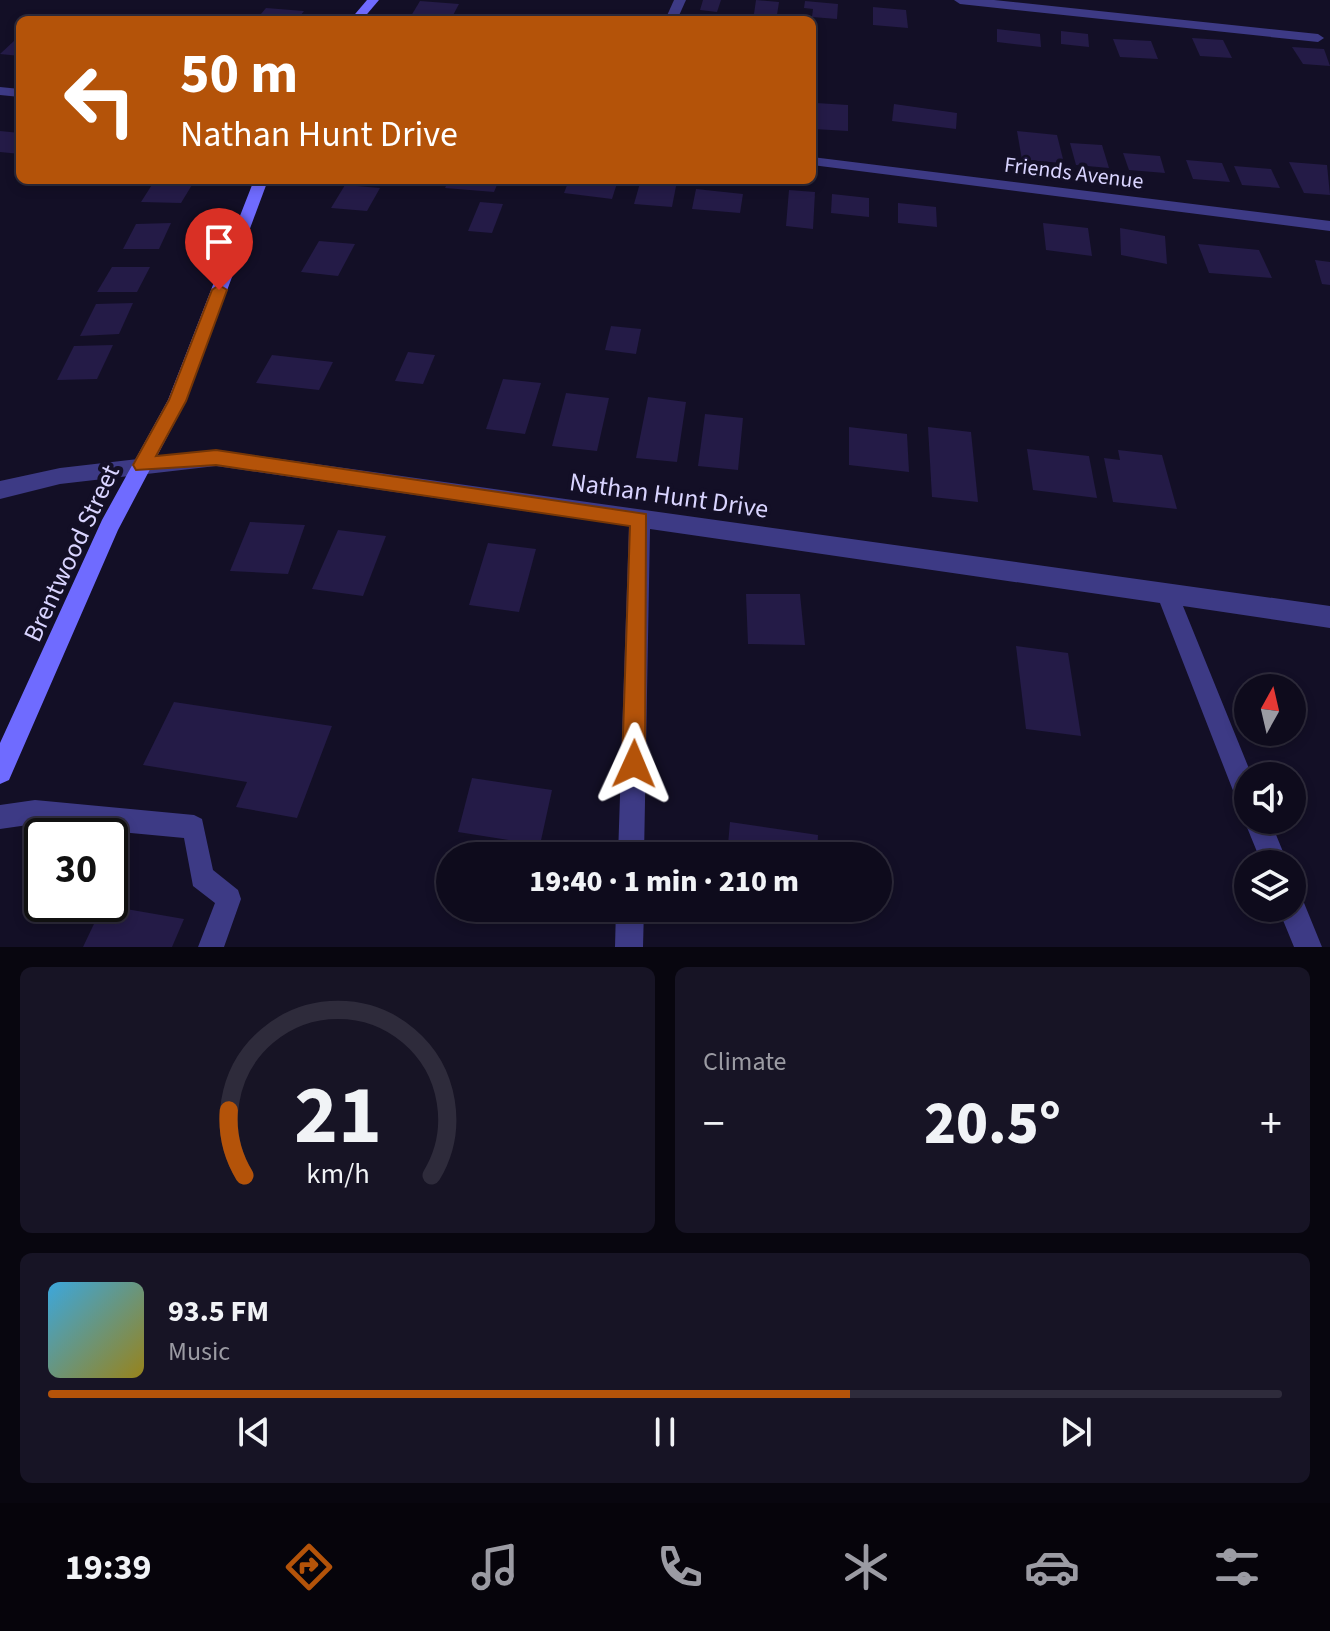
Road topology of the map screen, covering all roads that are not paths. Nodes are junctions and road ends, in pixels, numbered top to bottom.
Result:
1 (373, 0) edge
2 (960, 0) edge
3 (980, 1) edge
4 (359, 16) edge
5 (1318, 38) dead end
6 (816, 162) edge
7 (259, 184) edge
8 (1330, 226) edge
9 (142, 465) junction
10 (0, 490) edge
11 (640, 520) junction
12 (1167, 593) junction
13 (1330, 617) edge
14 (1234, 762) edge
15 (0, 771) edge
16 (0, 817) edge
17 (631, 842) edge
18 (630, 922) edge
19 (1298, 922) edge
20 (211, 947) edge
21 (629, 947) edge
22 (1308, 947) edge

1 - 4 main road
2 - 3 street
3 - 5 street
6 - 8 street, Friends Avenue
7 - 9 main road, Brentwood Street
9 - 10 street, Nathan Hunt Drive
9 - 11 street, Nathan Hunt Drive
9 - 15 main road, Brentwood Street
11 - 12 street, Nathan Hunt Drive
11 - 17 street
12 - 13 street, Nathan Hunt Drive
12 - 14 street
16 - 20 lane
18 - 21 street
19 - 22 street

